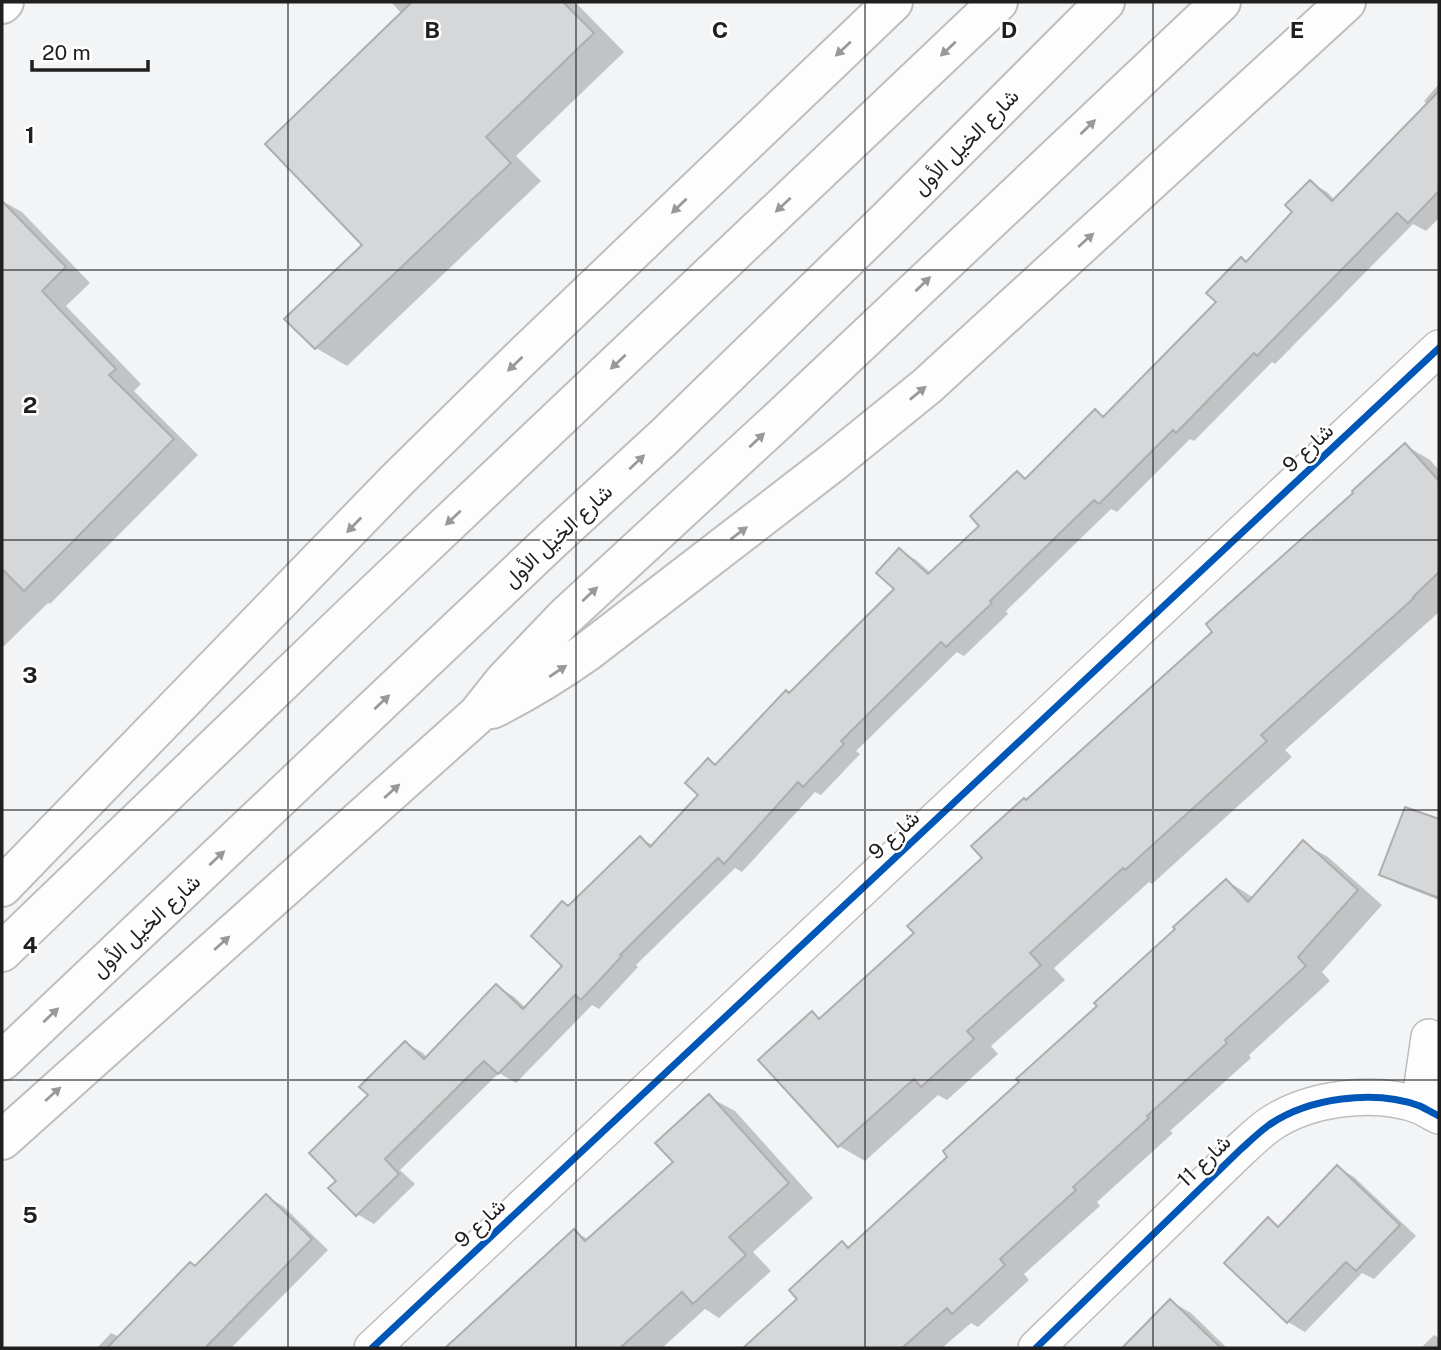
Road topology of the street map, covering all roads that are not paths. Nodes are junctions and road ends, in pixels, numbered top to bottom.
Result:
1 (893, 2) edge
2 (998, 2) edge
3 (1105, 2) edge
4 (1220, 2) edge
5 (1346, 2) edge
6 (1437, 356) edge
7 (477, 716) junction
8 (2, 887) edge
9 (2, 952) edge
10 (1429, 1037) dead end
11 (2, 1061) edge
12 (1429, 1111) edge
13 (2, 1140) edge
14 (372, 1348) edge
15 (1035, 1348) edge

1 -> 8 main road
2 -> 9 main road
11 -> 3 main road, شارع الخيل الأول
7 -> 4 main road
7 -> 5 main road
6 - 14 street, شارع 9
13 -> 7 main road
10 - 12 street
12 - 15 street, شارع 11

